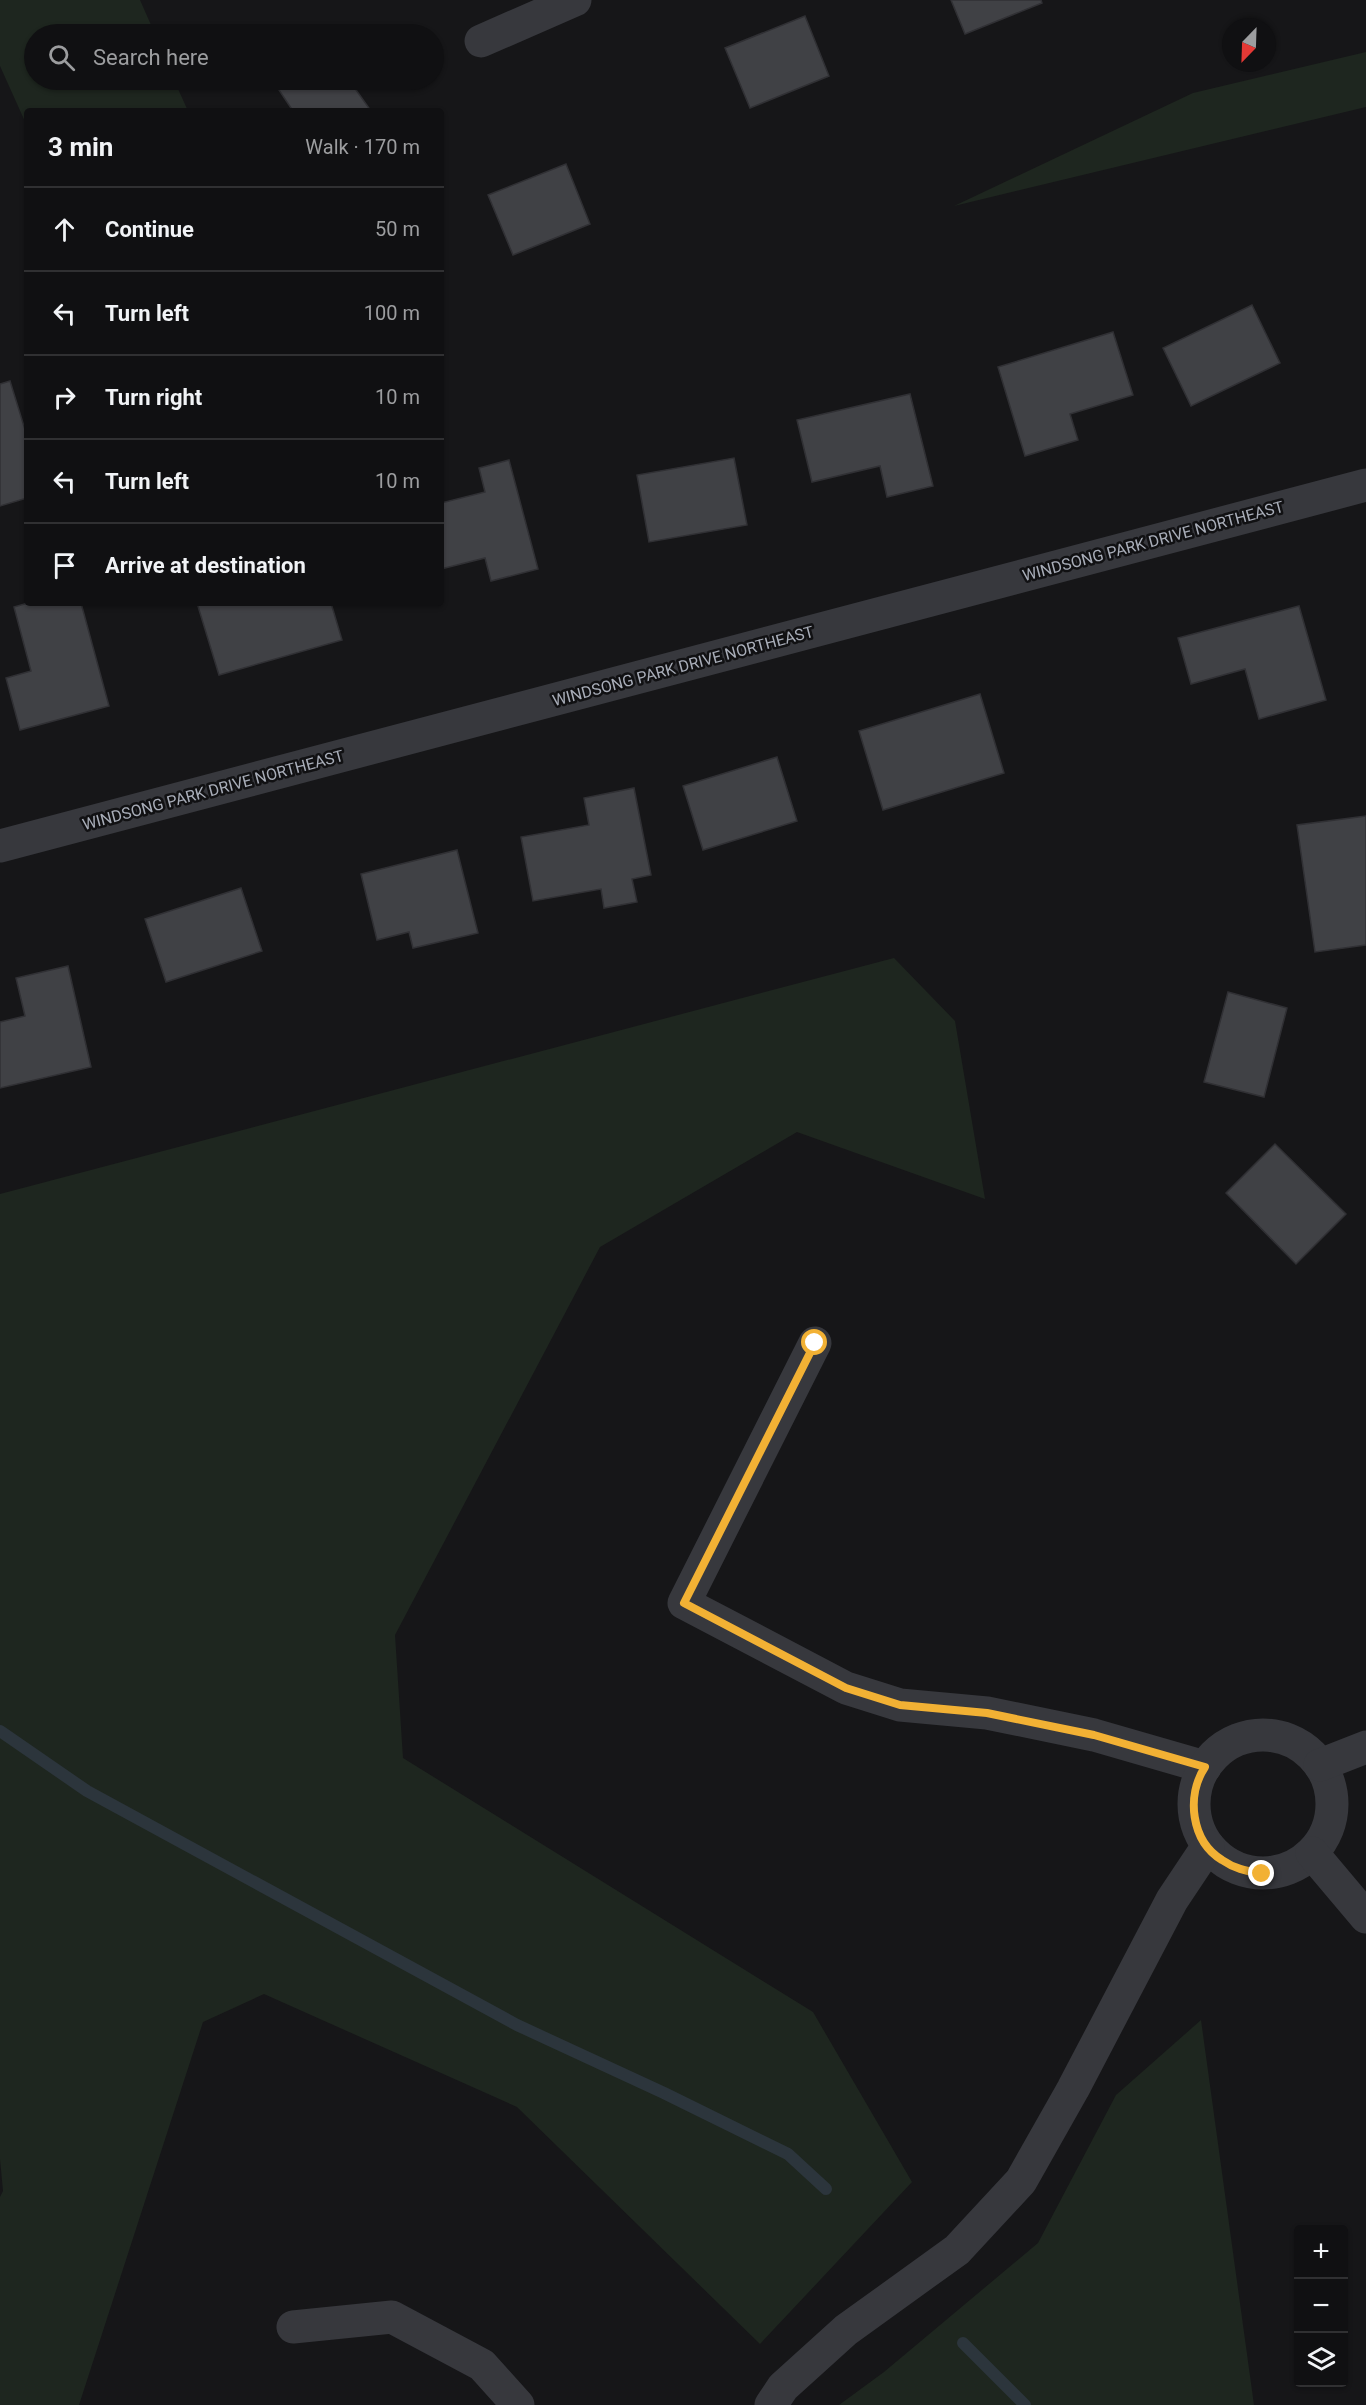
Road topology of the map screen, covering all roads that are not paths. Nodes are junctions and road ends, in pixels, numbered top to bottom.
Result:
1 (575, 0) edge
2 (481, 41) dead end
3 (1366, 485) edge
4 (0, 846) edge
5 (815, 1343) dead end
6 (1366, 1747) edge
7 (1320, 1765) junction
8 (1205, 1767) junction
9 (1208, 1846) junction
10 (1312, 1853) junction
11 (1366, 1917) edge
12 (292, 2327) dead end
13 (518, 2405) edge
14 (771, 2405) edge

1 - 2 street
3 - 4 street, WINDSONG PARK DRIVE NORTHEAST
5 - 8 street
6 - 7 street
7 - 8 street
7 - 10 street
8 - 9 street
9 - 10 street
9 - 14 street
10 - 11 street
12 - 13 street

